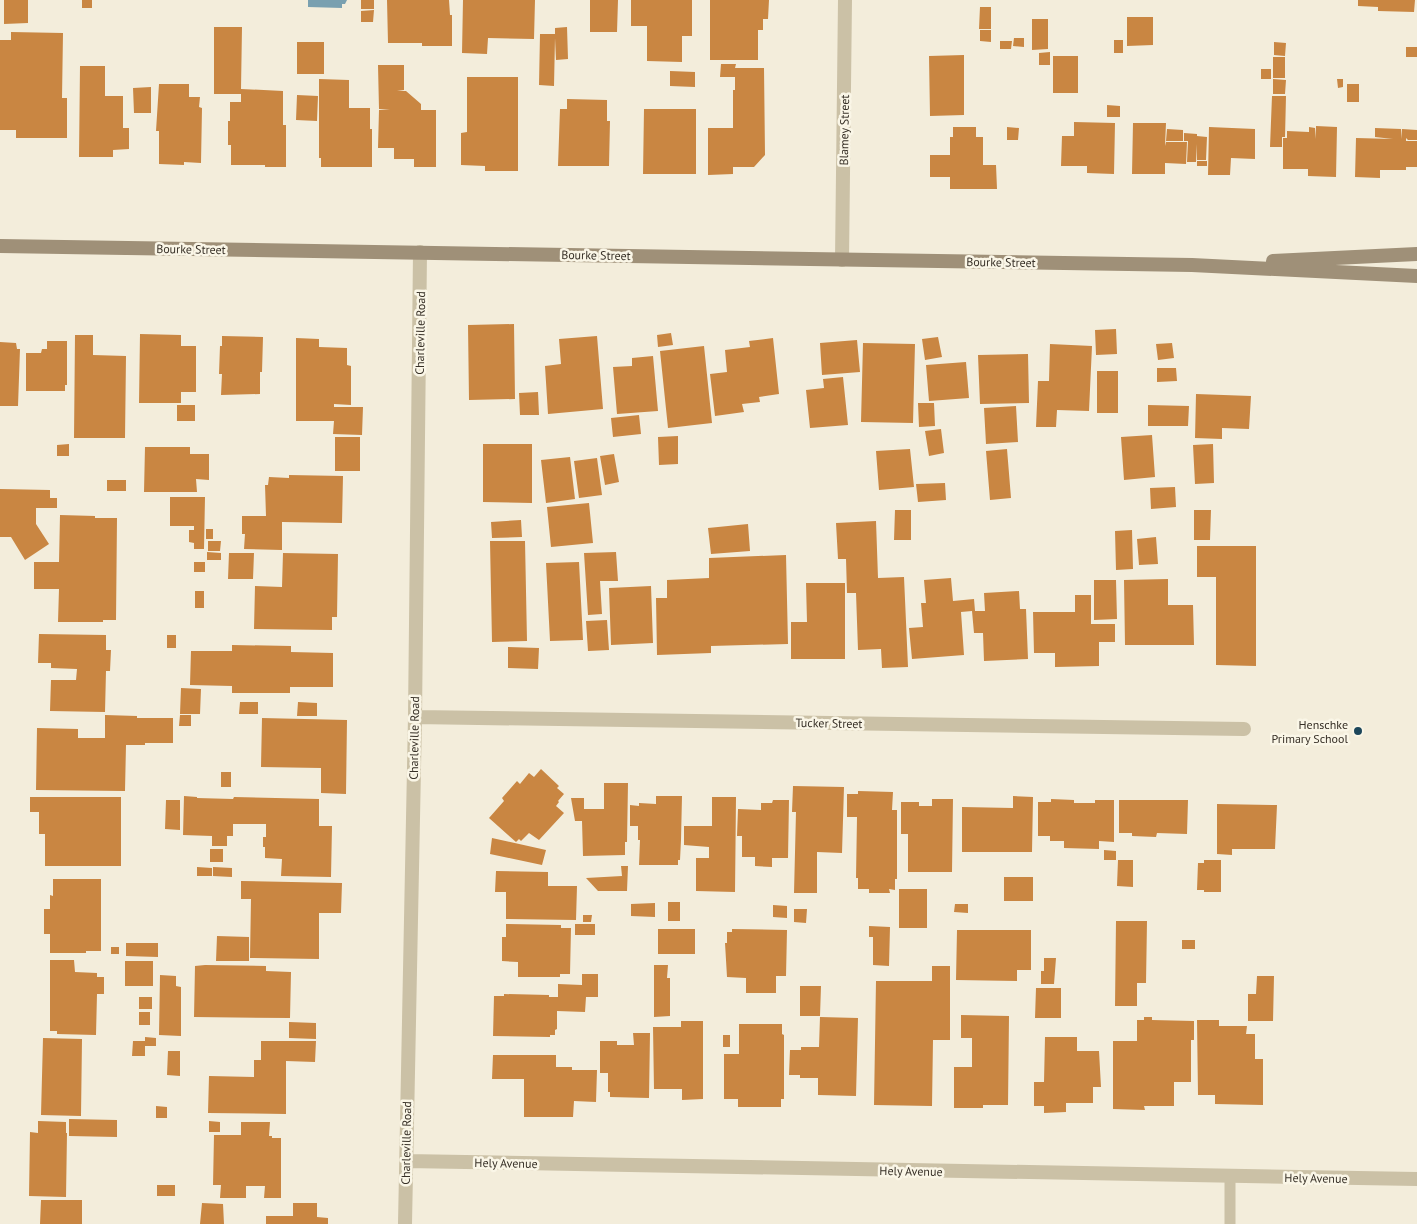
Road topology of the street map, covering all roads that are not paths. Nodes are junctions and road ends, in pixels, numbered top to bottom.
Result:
1 (845, 0) edge
2 (0, 246) edge
3 (420, 252) junction
4 (1417, 254) edge
5 (842, 260) junction
6 (1192, 265) junction
7 (1417, 276) edge
8 (415, 717) junction
9 (1244, 729) dead end
10 (406, 1161) junction
11 (1230, 1176) junction
12 (1417, 1179) edge
13 (406, 1224) edge
14 (1230, 1224) edge

1 - 5 street, Blamey Street
2 - 3 main road, Bourke Street
3 - 5 main road, Bourke Street
3 - 8 street, Charleville Road
4 - 6 main road, Bourke Street
5 - 6 main road, Bourke Street
6 - 7 main road, Bourke Street
8 - 9 street, Tucker Street
8 - 10 street, Charleville Road
10 - 11 street, Hely Avenue
10 - 13 street, Charleville Road
11 - 12 street, Hely Avenue
11 - 14 lane

